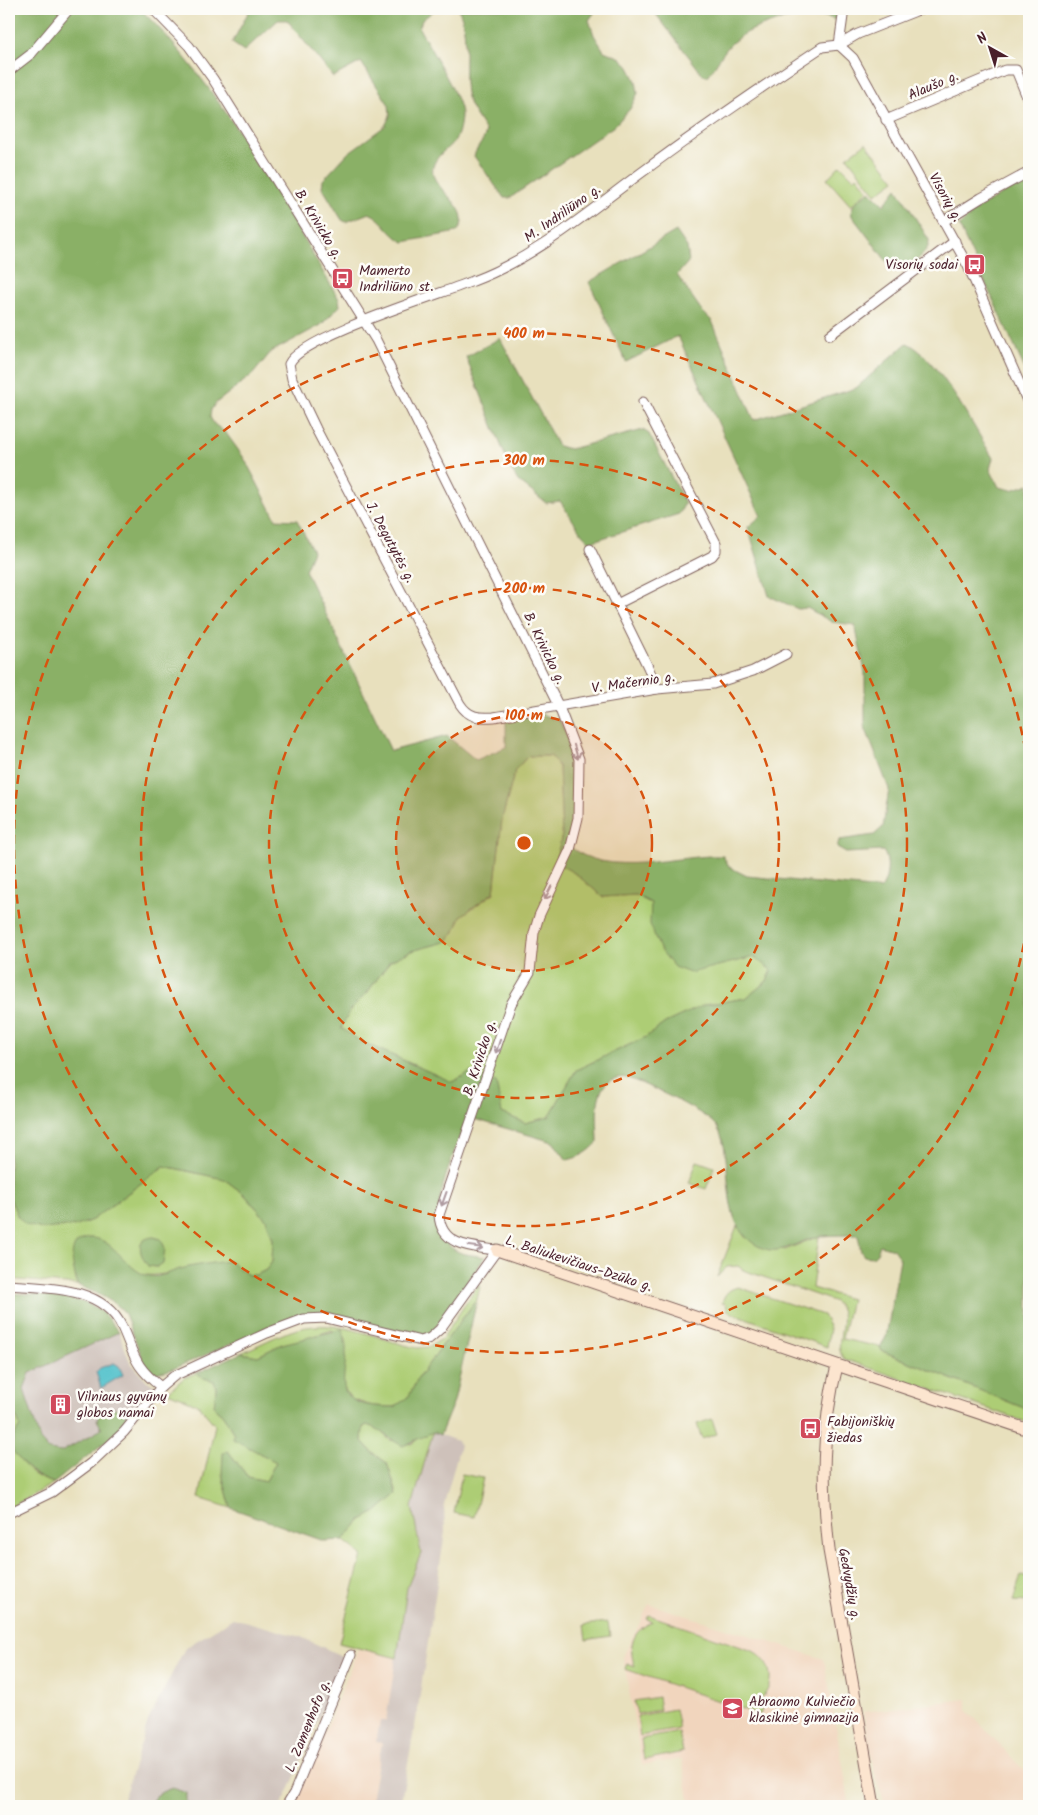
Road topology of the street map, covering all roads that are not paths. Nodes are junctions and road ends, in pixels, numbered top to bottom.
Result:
1 (69, 9) edge
2 (153, 9) edge
3 (844, 9) edge
4 (921, 9) edge
5 (839, 45) junction
6 (9, 71) edge
7 (1029, 102) edge
8 (886, 120) junction
9 (1029, 172) edge
10 (944, 222) junction
11 (955, 242) junction
12 (364, 320) junction
13 (830, 335) dead end
14 (289, 371) joint
15 (643, 402) dead end
16 (1029, 405) edge
17 (590, 549) dead end
18 (617, 604) junction
19 (786, 654) dead end
20 (657, 689) junction
21 (559, 707) junction
22 (478, 718) joint
23 (497, 1250) junction
24 (9, 1285) edge
25 (837, 1366) junction
26 (161, 1387) junction
27 (1029, 1430) edge
28 (9, 1513) edge
29 (351, 1655) dead end
30 (286, 1806) edge
31 (874, 1806) edge

1 - 6 street
2 - 12 street, B. Krivicko g.
3 - 5 street
4 - 5 street, M. Indriliūno g.
5 - 8 street, Visorių g.
5 - 12 street, M. Indriliūno g.
7 - 8 street, Alaušo g.
8 - 10 street, Visorių g.
9 - 10 street
10 - 11 street, Visorių g.
11 - 13 street
11 - 16 street, Visorių g.
12 - 14 street, M. Indriliūno g.
12 - 21 street, B. Krivicko g.
14 - 22 street, J. Degutytės g.
15 - 18 street
17 - 18 street
18 - 20 street
19 - 20 street, V. Mačernio g.
20 - 21 street, V. Mačernio g.
21 - 22 street, V. Mačernio g.
21 -> 23 street, B. Krivicko g.
23 - 25 main road, L. Baliukevičiaus-Dzūko g.
23 - 26 street, L. Baliukevičiaus-Dzūko g.
24 - 26 street
25 - 27 main road, L. Baliukevičiaus-Dzūko g.
25 - 31 main road, Gedvydžių g.
26 - 28 street
29 - 30 street, L. Zamenhofo g.

